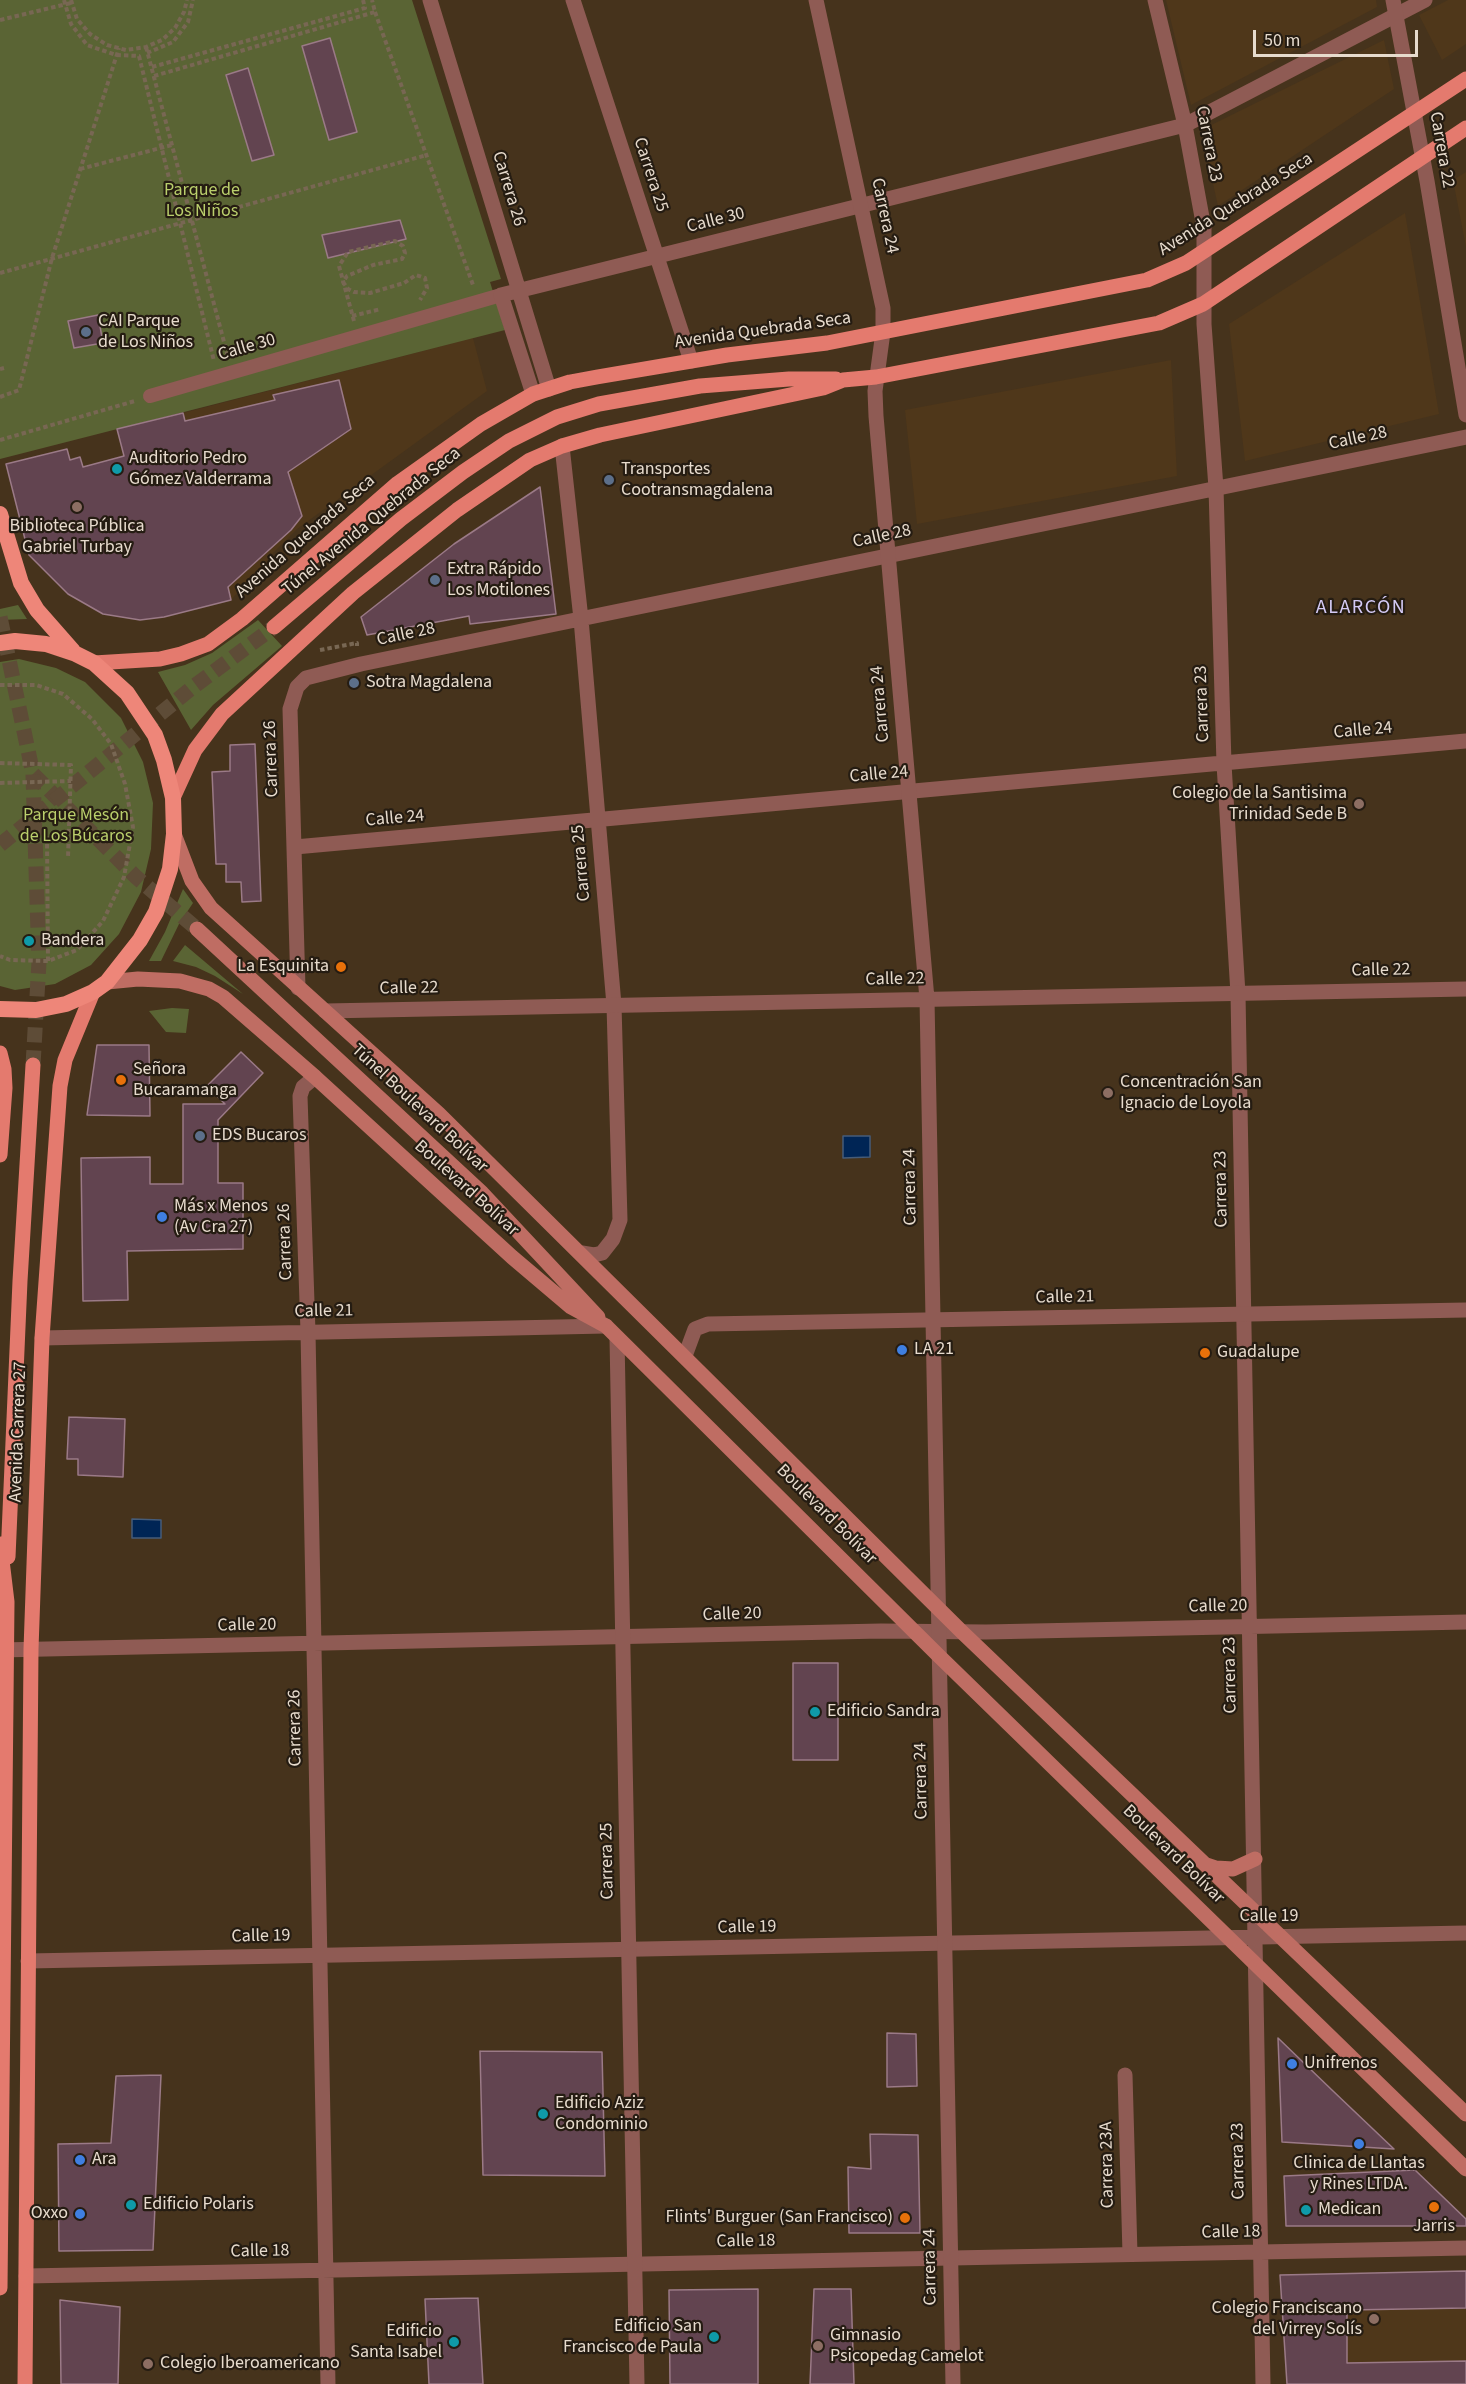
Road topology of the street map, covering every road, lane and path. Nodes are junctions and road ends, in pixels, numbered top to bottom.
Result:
1 (187, 0) edge
2 (193, 0) edge
3 (363, 0) edge
4 (372, 0) edge
5 (429, 0) edge
6 (573, 0) edge
7 (816, 0) edge
8 (1155, 0) edge
9 (1425, 0) edge
10 (71, 1) edge
11 (64, 2) edge
12 (1394, 7) edge
13 (375, 12) junction
14 (0, 20) edge
15 (119, 48) junction
16 (146, 50) junction
17 (116, 55) junction
18 (152, 67) junction
19 (154, 76) junction
20 (1466, 79) edge
21 (1414, 113) junction
22 (1185, 124) junction
23 (1466, 128) edge
24 (172, 145) junction
25 (160, 148) junction
26 (427, 155) junction
27 (1422, 157) junction
28 (80, 169) junction
29 (862, 205) junction
30 (191, 220) junction
31 (178, 223) junction
32 (1205, 250) junction
33 (656, 256) junction
34 (52, 258) junction
35 (0, 273) edge
36 (343, 282) junction
37 (518, 290) junction
38 (501, 295) junction
39 (478, 301) junction
40 (409, 302) dead end
41 (1203, 304) junction
42 (387, 308) dead end
43 (352, 316) junction
44 (884, 332) junction
45 (358, 336) junction
46 (691, 361) junction
47 (232, 373) junction
48 (218, 376) junction
49 (876, 376) junction
50 (843, 380) junction
51 (549, 389) junction
52 (533, 394) junction
53 (150, 396) joint
54 (0, 397) edge
55 (1466, 414) edge
56 (1466, 437) edge
57 (0, 440) edge
58 (562, 446) junction
59 (1216, 488) junction
60 (0, 514) edge
61 (888, 556) junction
62 (581, 619) junction
63 (274, 627) tunnel mouth
64 (0, 643) edge
65 (76, 654) junction
66 (94, 663) junction
67 (306, 678) joint
68 (0, 685) edge
69 (1466, 741) edge
70 (2, 763) edge
71 (1224, 764) junction
72 (71, 781) junction
73 (0, 783) edge
74 (909, 792) junction
75 (173, 798) junction
76 (598, 820) junction
77 (174, 834) junction
78 (69, 838) junction
79 (295, 847) junction
80 (68, 858) dead end
81 (197, 929) tunnel mouth
82 (0, 956) edge
83 (48, 961) junction
84 (107, 982) junction
85 (298, 988) junction
86 (1466, 989) edge
87 (93, 992) junction
88 (1238, 994) junction
89 (927, 999) junction
90 (614, 1005) junction
91 (0, 1009) edge
92 (325, 1011) junction
93 (0, 1053) edge
94 (33, 1065) tunnel mouth
95 (315, 1077) junction
96 (0, 1155) edge
97 (582, 1253) junction
98 (1466, 1310) edge
99 (1244, 1314) junction
100 (933, 1320) junction
101 (606, 1326) junction
102 (308, 1332) junction
103 (42, 1338) junction
104 (617, 1338) junction
105 (685, 1356) junction
106 (0, 1544) edge
107 (6, 1602) junction
108 (939, 1609) junction
109 (1466, 1622) edge
110 (1249, 1626) junction
111 (915, 1631) junction
112 (939, 1631) junction
113 (962, 1632) junction
114 (623, 1638) junction
115 (314, 1644) junction
116 (31, 1649) junction
117 (3, 1650) edge
118 (940, 1657) junction
119 (1255, 1859) junction
120 (1207, 1865) junction
121 (1254, 1911) junction
122 (1466, 1933) edge
123 (1229, 1937) junction
124 (1255, 1937) junction
125 (1281, 1937) junction
126 (944, 1943) junction
127 (629, 1950) junction
128 (320, 1955) junction
129 (28, 1961) junction
130 (1256, 1963) junction
131 (2, 1964) edge
132 (1125, 2075) dead end
133 (1466, 2114) edge
134 (1466, 2169) edge
135 (1466, 2248) edge
136 (1261, 2252) junction
137 (1130, 2254) junction
138 (951, 2258) junction
139 (635, 2264) junction
140 (326, 2270) junction
141 (26, 2276) junction
142 (0, 2278) edge
143 (0, 2288) edge
144 (25, 2384) edge
145 (328, 2384) edge
146 (637, 2384) edge
147 (953, 2384) edge
148 (1263, 2384) edge

1 - 16 path
2 - 16 path
3 - 18 path
4 - 13 path
5 - 37 street, Carrera 26
6 - 33 street, Carrera 25
7 - 29 street, Carrera 24
8 - 22 street, Carrera 23
9 - 12 street, Calle 30
10 - 11 path
10 - 15 path
11 - 14 path
11 - 17 path
12 - 21 street, Carrera 22
12 - 22 street, Calle 30
13 - 19 path
13 - 26 path
15 - 16 path
15 - 17 path
16 - 18 path
17 - 25 path
17 - 28 path
18 - 19 path
19 - 24 path
20 - 21 main road, Avenida Quebrada Seca
21 - 27 street, Carrera 22
21 - 32 main road, Avenida Quebrada Seca
22 - 29 street, Calle 30
22 - 32 street, Carrera 23
23 - 27 main road
24 - 25 path
24 - 30 path
25 - 28 path
25 - 31 path
26 - 30 path
26 - 39 path
27 - 41 main road
27 - 55 street, Carrera 22
28 - 34 path
29 - 33 street, Calle 30
29 - 44 street, Carrera 24
30 - 31 path
30 - 47 path
31 - 34 path
31 - 48 path
32 - 41 street, Carrera 23
32 - 44 main road, Avenida Quebrada Seca
33 - 37 street, Calle 30
33 - 46 street, Carrera 25
34 - 35 path
34 - 54 path
36 - 36 path
36 - 40 path
36 - 43 path
37 - 38 street, Calle 30
37 - 51 street, Carrera 26
38 - 39 street, Calle 30
38 - 52 street
39 - 45 street, Calle 30
41 - 49 main road
41 - 59 street, Carrera 23
42 - 43 path
43 - 45 path
44 - 46 main road, Avenida Quebrada Seca
44 - 49 street, Carrera 24
45 - 47 street, Calle 30
46 - 51 main road, Avenida Quebrada Seca
47 - 48 street, Calle 30
48 - 53 street, Calle 30
49 - 50 main road
49 - 61 street, Carrera 24
50 - 58 main road
50 - 63 main road, Túnel Avenida Quebrada Seca
51 - 52 main road, Avenida Quebrada Seca
52 - 66 main road, Avenida Quebrada Seca
53 - 57 path
56 - 59 street, Calle 28
58 - 62 street, Carrera 25
58 - 75 main road
59 - 61 street, Calle 28
59 - 71 street, Carrera 23
60 - 65 highway
61 - 62 street, Calle 28
61 - 74 street, Carrera 24
62 - 67 street, Calle 28
62 - 76 street, Carrera 25
64 - 65 highway
65 - 66 highway
66 - 75 highway
67 - 79 street, Carrera 26
68 - 83 path
69 - 71 street, Calle 24
70 - 72 path
71 - 74 street, Calle 24
71 - 88 street, Carrera 23
72 - 73 path
72 - 78 path
74 - 76 street, Calle 24
74 - 89 street, Carrera 24
75 - 77 highway
76 - 79 street, Calle 24
76 - 90 street, Carrera 25
77 - 84 highway
77 - 85 main road, Boulevard Bolívar
78 - 80 path
78 - 83 path
79 - 85 street, Carrera 26
81 - 101 main road, Túnel Boulevard Bolívar
82 - 83 path
84 - 87 highway
84 - 95 main road, Boulevard Bolívar
85 - 92 main road, Boulevard Bolívar
86 - 88 street, Calle 22
87 - 91 highway
87 - 103 main road, Avenida Carrera 27
88 - 89 street, Calle 22
88 - 99 street, Carrera 23
89 - 90 street, Calle 22
89 - 100 street, Carrera 24
90 - 92 street, Calle 22
90 - 97 street, Carrera 25
92 - 97 main road, Boulevard Bolívar
93 - 96 main road
94 - 107 main road
95 - 101 main road, Boulevard Bolívar
95 - 102 street, Carrera 26
97 - 105 main road, Boulevard Bolívar
98 - 99 street, Calle 21
99 - 100 street, Calle 21
99 - 110 street, Carrera 23
100 - 105 street, Calle 21
100 - 108 street, Carrera 24
101 - 102 street, Calle 21
101 - 104 main road, Boulevard Bolívar
102 - 103 street, Calle 21
102 - 115 street, Carrera 26
103 - 116 main road, Avenida Carrera 27
104 - 111 main road, Boulevard Bolívar
104 - 114 street, Carrera 25
105 - 108 main road, Boulevard Bolívar
106 - 107 main road
107 - 117 main road
108 - 112 street, Carrera 24
108 - 113 main road, Boulevard Bolívar
109 - 110 street, Calle 20
110 - 113 street, Calle 20
110 - 119 street, Carrera 23
111 - 112 street, Calle 20
111 - 114 street, Calle 20
111 - 118 main road, Boulevard Bolívar
112 - 113 street, Calle 20
112 - 118 street, Carrera 24
113 - 120 main road, Boulevard Bolívar
114 - 115 street, Calle 20
114 - 127 street, Carrera 25
115 - 116 street, Calle 20
115 - 128 street, Carrera 26
116 - 117 street, Calle 20
116 - 129 main road, Avenida Carrera 27
117 - 131 main road
118 - 123 main road, Boulevard Bolívar
118 - 126 street, Carrera 24
119 - 120 main road
119 - 121 street, Carrera 23
120 - 121 main road, Boulevard Bolívar
121 - 124 street, Carrera 23
121 - 125 main road, Boulevard Bolívar
122 - 125 street, Calle 19
123 - 124 street, Calle 19
123 - 126 street, Calle 19
123 - 130 main road, Boulevard Bolívar
124 - 125 street, Calle 19
124 - 130 street, Carrera 23
125 - 133 main road, Boulevard Bolívar
126 - 127 street, Calle 19
126 - 138 street, Carrera 24
127 - 128 street, Calle 19
127 - 139 street, Carrera 25
128 - 129 street, Calle 19
128 - 140 street, Carrera 26
129 - 141 main road, Avenida Carrera 27
130 - 134 main road, Boulevard Bolívar
130 - 136 street, Carrera 23
131 - 142 main road
132 - 137 street, Carrera 23A
135 - 136 street, Calle 18
136 - 137 street, Calle 18
136 - 148 street, Carrera 23
137 - 138 street, Calle 18
138 - 139 street, Calle 18
138 - 147 street, Carrera 24
139 - 140 street, Calle 18
139 - 146 street, Carrera 25
140 - 141 street, Calle 18
140 - 145 street, Carrera 26
141 - 144 main road, Avenida Carrera 27
142 - 143 main road

